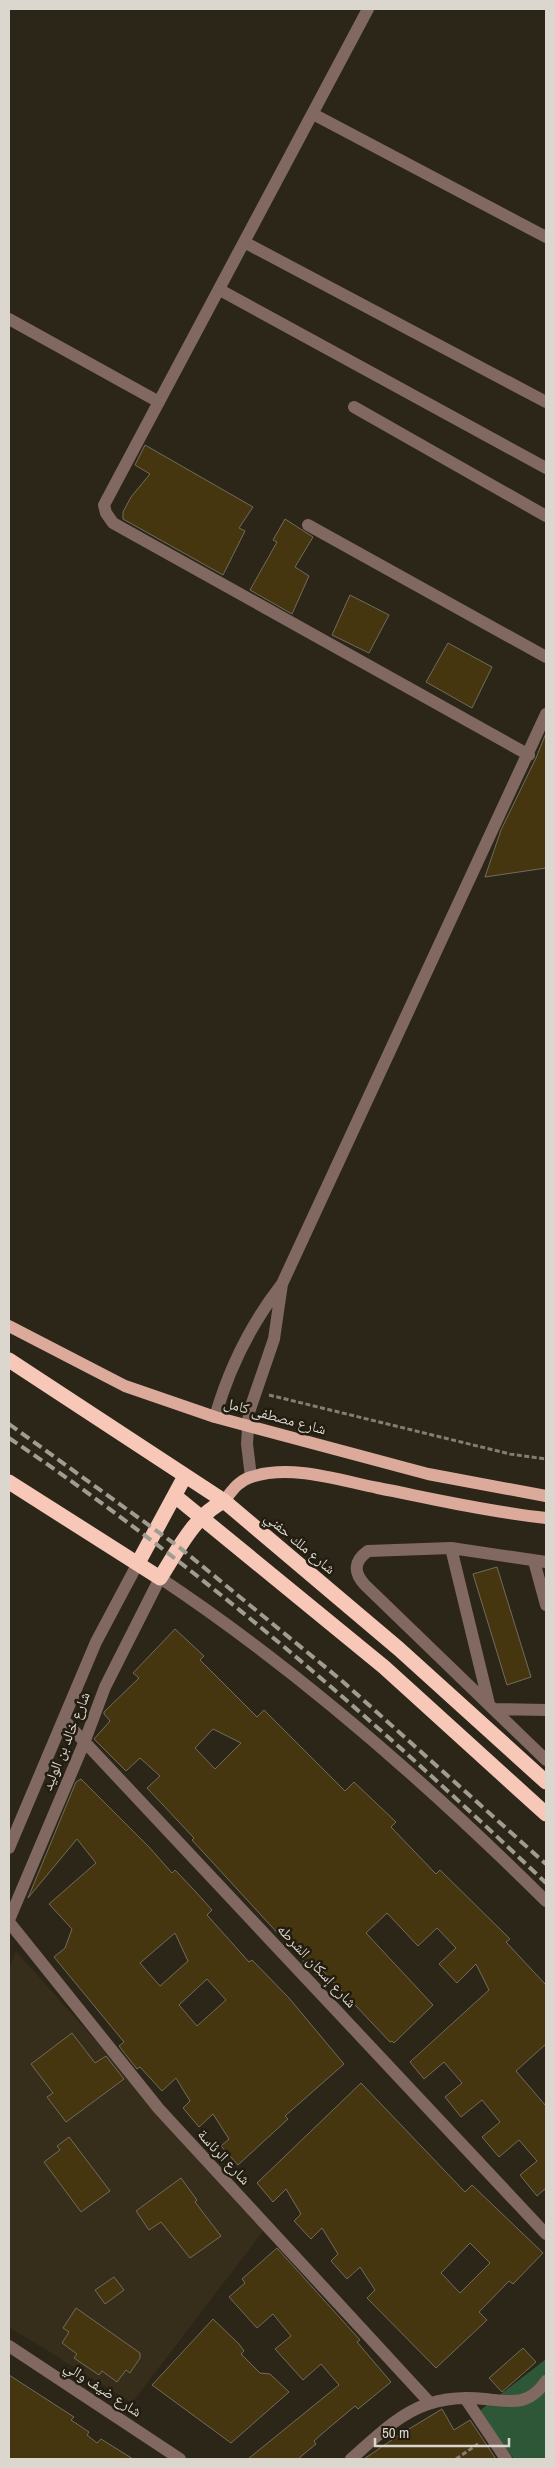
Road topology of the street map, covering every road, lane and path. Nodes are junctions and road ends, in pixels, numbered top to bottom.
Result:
1 (368, 9) edge
2 (313, 114) junction
3 (546, 237) edge
4 (244, 242) junction
5 (220, 290) junction
6 (9, 319) edge
7 (159, 402) junction
8 (546, 402) edge
9 (354, 407) dead end
10 (546, 468) edge
11 (546, 516) edge
12 (308, 525) dead end
13 (546, 657) edge
14 (546, 714) edge
15 (529, 755) junction
16 (282, 1284) junction
17 (9, 1326) edge
18 (9, 1360) edge
19 (255, 1394) junction
20 (215, 1417) junction
21 (247, 1427) junction
22 (546, 1459) edge
23 (185, 1476) junction
24 (251, 1477) junction
25 (9, 1482) edge
26 (175, 1496) junction
27 (546, 1496) edge
28 (224, 1501) junction
29 (201, 1516) junction
30 (546, 1518) edge
31 (451, 1548) junction
32 (540, 1561) edge
33 (138, 1563) junction
34 (160, 1578) junction
35 (546, 1605) edge
36 (492, 1707) junction
37 (546, 1710) edge
38 (64, 1720) junction
39 (84, 1743) junction
40 (546, 1760) edge
41 (546, 1782) edge
42 (546, 1814) edge
43 (9, 1848) edge
44 (546, 1901) edge
45 (9, 1921) edge
46 (546, 2234) edge
47 (9, 2346) edge
48 (546, 2381) edge
49 (465, 2398) junction
50 (430, 2403) junction
51 (491, 2436) junction
52 (180, 2459) edge
53 (351, 2459) edge
54 (456, 2459) edge
55 (506, 2459) edge

1 - 2 street
2 - 3 street
2 - 4 street
4 - 5 street
4 - 8 street
5 - 7 street
5 - 10 street
6 - 7 street
7 - 15 street
9 - 11 street
12 - 13 street
14 - 15 street
15 - 16 street
16 - 19 street
16 - 20 street
17 - 20 main road, شارع مصطفى كامل
18 - 23 highway, شارع ملك حفني
19 - 21 street
19 - 22 path
20 - 21 main road, شارع مصطفى كامل
21 - 24 street
21 - 27 main road, شارع مصطفى كامل
23 - 26 highway
23 - 28 highway, شارع ملك حفني
24 - 28 main road
24 - 30 main road
25 - 33 highway
26 - 29 highway
26 - 33 highway
28 - 29 highway
28 - 41 highway, شارع ملك حفني
29 - 34 highway
29 - 42 highway
31 - 32 street
31 - 36 street
31 - 36 street
32 - 35 street
33 - 34 highway
33 - 38 street, شارع خالد بن الوليد
34 - 39 street, شارع خالد بن الوليد
34 - 44 street
36 - 37 street
36 - 40 street
38 - 39 street, شارع إسكان الشرطه
38 - 43 street, شارع خالد بن الوليد
39 - 45 street, شارع خالد بن الوليد
39 - 46 street, شارع إسكان الشرطه
45 - 50 street, شارع الرئاسة
47 - 52 street, شارع ضيف والي
48 - 49 street
49 - 50 street
49 - 51 street
50 - 53 street
51 - 54 path
51 - 55 street

